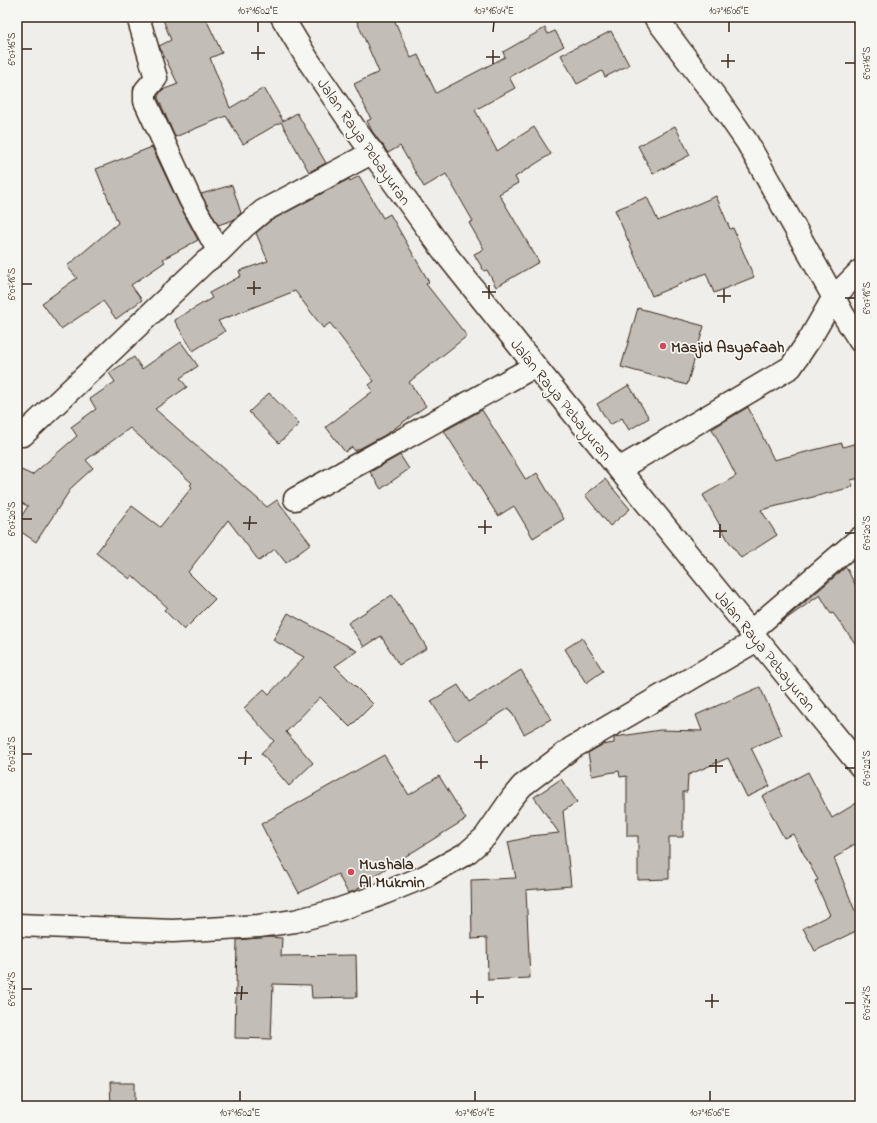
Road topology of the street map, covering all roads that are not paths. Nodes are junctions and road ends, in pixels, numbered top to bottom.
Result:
1 (138, 17) edge
2 (282, 17) edge
3 (655, 17) edge
4 (373, 152) junction
5 (219, 252) junction
6 (860, 271) edge
7 (834, 297) junction
8 (860, 341) edge
9 (535, 366) junction
10 (23, 435) dead end
11 (618, 469) junction
12 (295, 499) dead end
13 (860, 538) edge
14 (753, 636) junction
15 (860, 766) edge
16 (17, 925) edge

1 - 5 street
2 - 4 street, Jalan Raya Pebayuran
3 - 7 street
4 - 5 street
4 - 9 street, Jalan Raya Pebayuran
5 - 10 street
6 - 7 street
7 - 8 street
7 - 11 street
9 - 11 street, Jalan Raya Pebayuran
9 - 12 street
11 - 14 street, Jalan Raya Pebayuran
13 - 14 street
14 - 15 street, Jalan Raya Pebayuran
14 - 16 street

